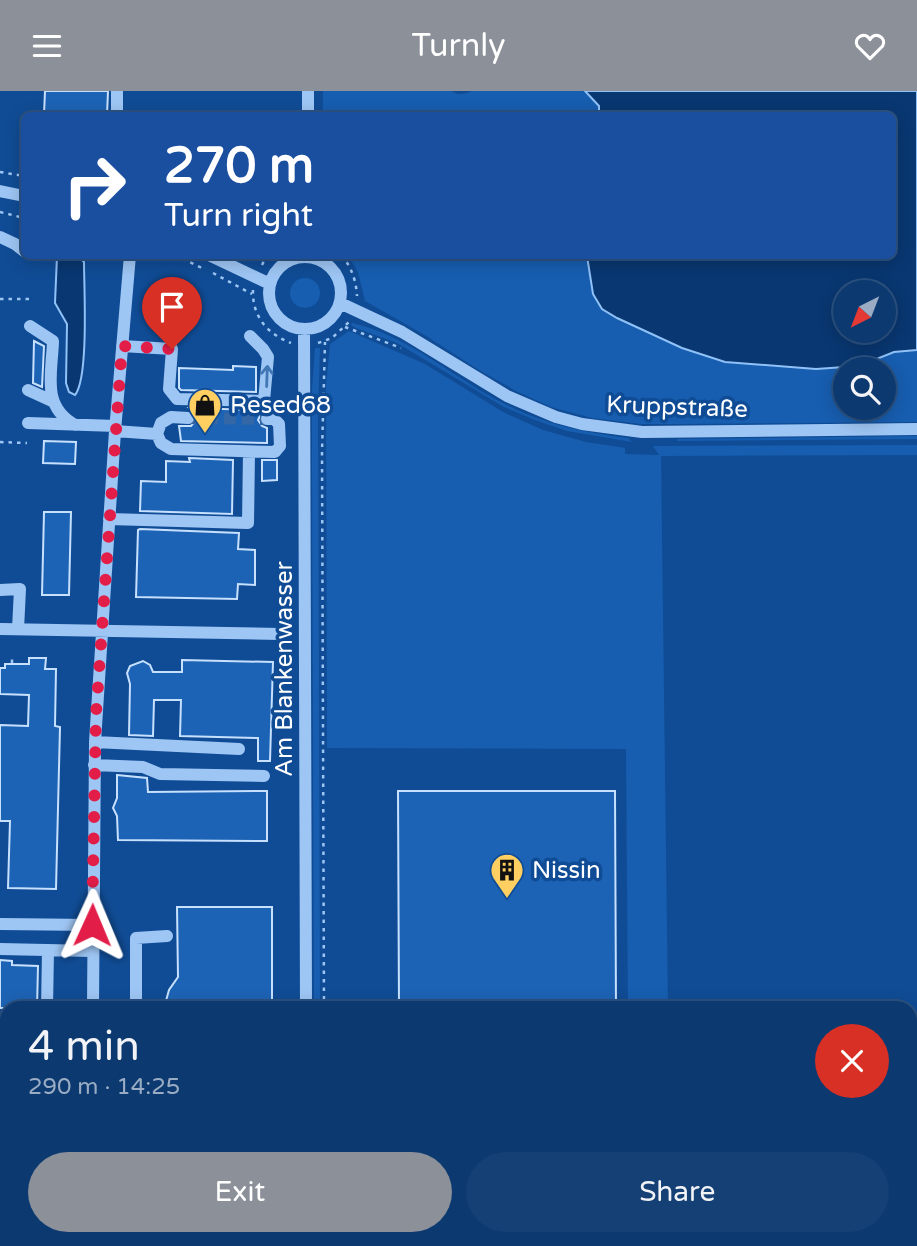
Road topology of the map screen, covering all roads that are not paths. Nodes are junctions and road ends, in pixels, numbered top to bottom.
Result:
1 (117, 91) edge
2 (308, 91) edge
3 (117, 112) edge
4 (308, 112) edge
5 (0, 191) edge
6 (21, 195) edge
7 (0, 237) edge
8 (21, 250) edge
9 (130, 259) edge
10 (217, 259) edge
11 (292, 259) edge
12 (315, 259) edge
13 (270, 284) junction
14 (340, 303) junction
15 (30, 326) dead end
16 (303, 329) junction
17 (250, 336) dead end
18 (122, 346) junction
19 (28, 390) dead end
20 (52, 401) junction
21 (188, 418) tunnel mouth
22 (267, 419) dead end
23 (28, 423) dead end
24 (75, 425) junction
25 (116, 428) junction
26 (917, 429) edge
27 (157, 434) junction
28 (249, 452) junction
29 (109, 519) junction
30 (0, 590) edge
31 (0, 629) edge
32 (18, 629) junction
33 (101, 631) junction
34 (280, 634) dead end
35 (95, 742) junction
36 (239, 749) dead end
37 (94, 765) junction
38 (264, 776) dead end
39 (0, 924) edge
40 (92, 925) junction
41 (167, 936) dead end
42 (0, 950) edge
43 (48, 950) junction
44 (92, 951) junction
45 (47, 1001) edge
46 (93, 1001) edge
47 (136, 1001) edge
48 (306, 1001) edge

1 - 3 street
2 - 4 street
5 - 6 street
7 - 8 street
9 - 18 street
10 - 13 street
11 - 13 street
12 - 14 street
13 - 16 street
14 - 16 street
14 - 26 street, Kruppstraße
15 - 20 street
16 - 48 street, Am Blankenwasser
18 -> 17 street
18 - 25 street
19 - 20 street
20 - 24 street
21 - 27 street
22 - 28 street
23 - 24 street
24 - 25 street
25 - 27 street
25 - 29 street
27 - 28 street
28 - 29 street
29 - 33 street
30 - 32 street
31 - 32 street
32 - 33 street
33 - 34 street
33 - 35 street
35 - 36 street
35 - 37 street
37 - 38 street
37 - 40 street
39 - 40 street
40 - 44 street
41 - 47 street
42 - 43 street
43 - 44 street
43 - 45 street
44 - 46 street

